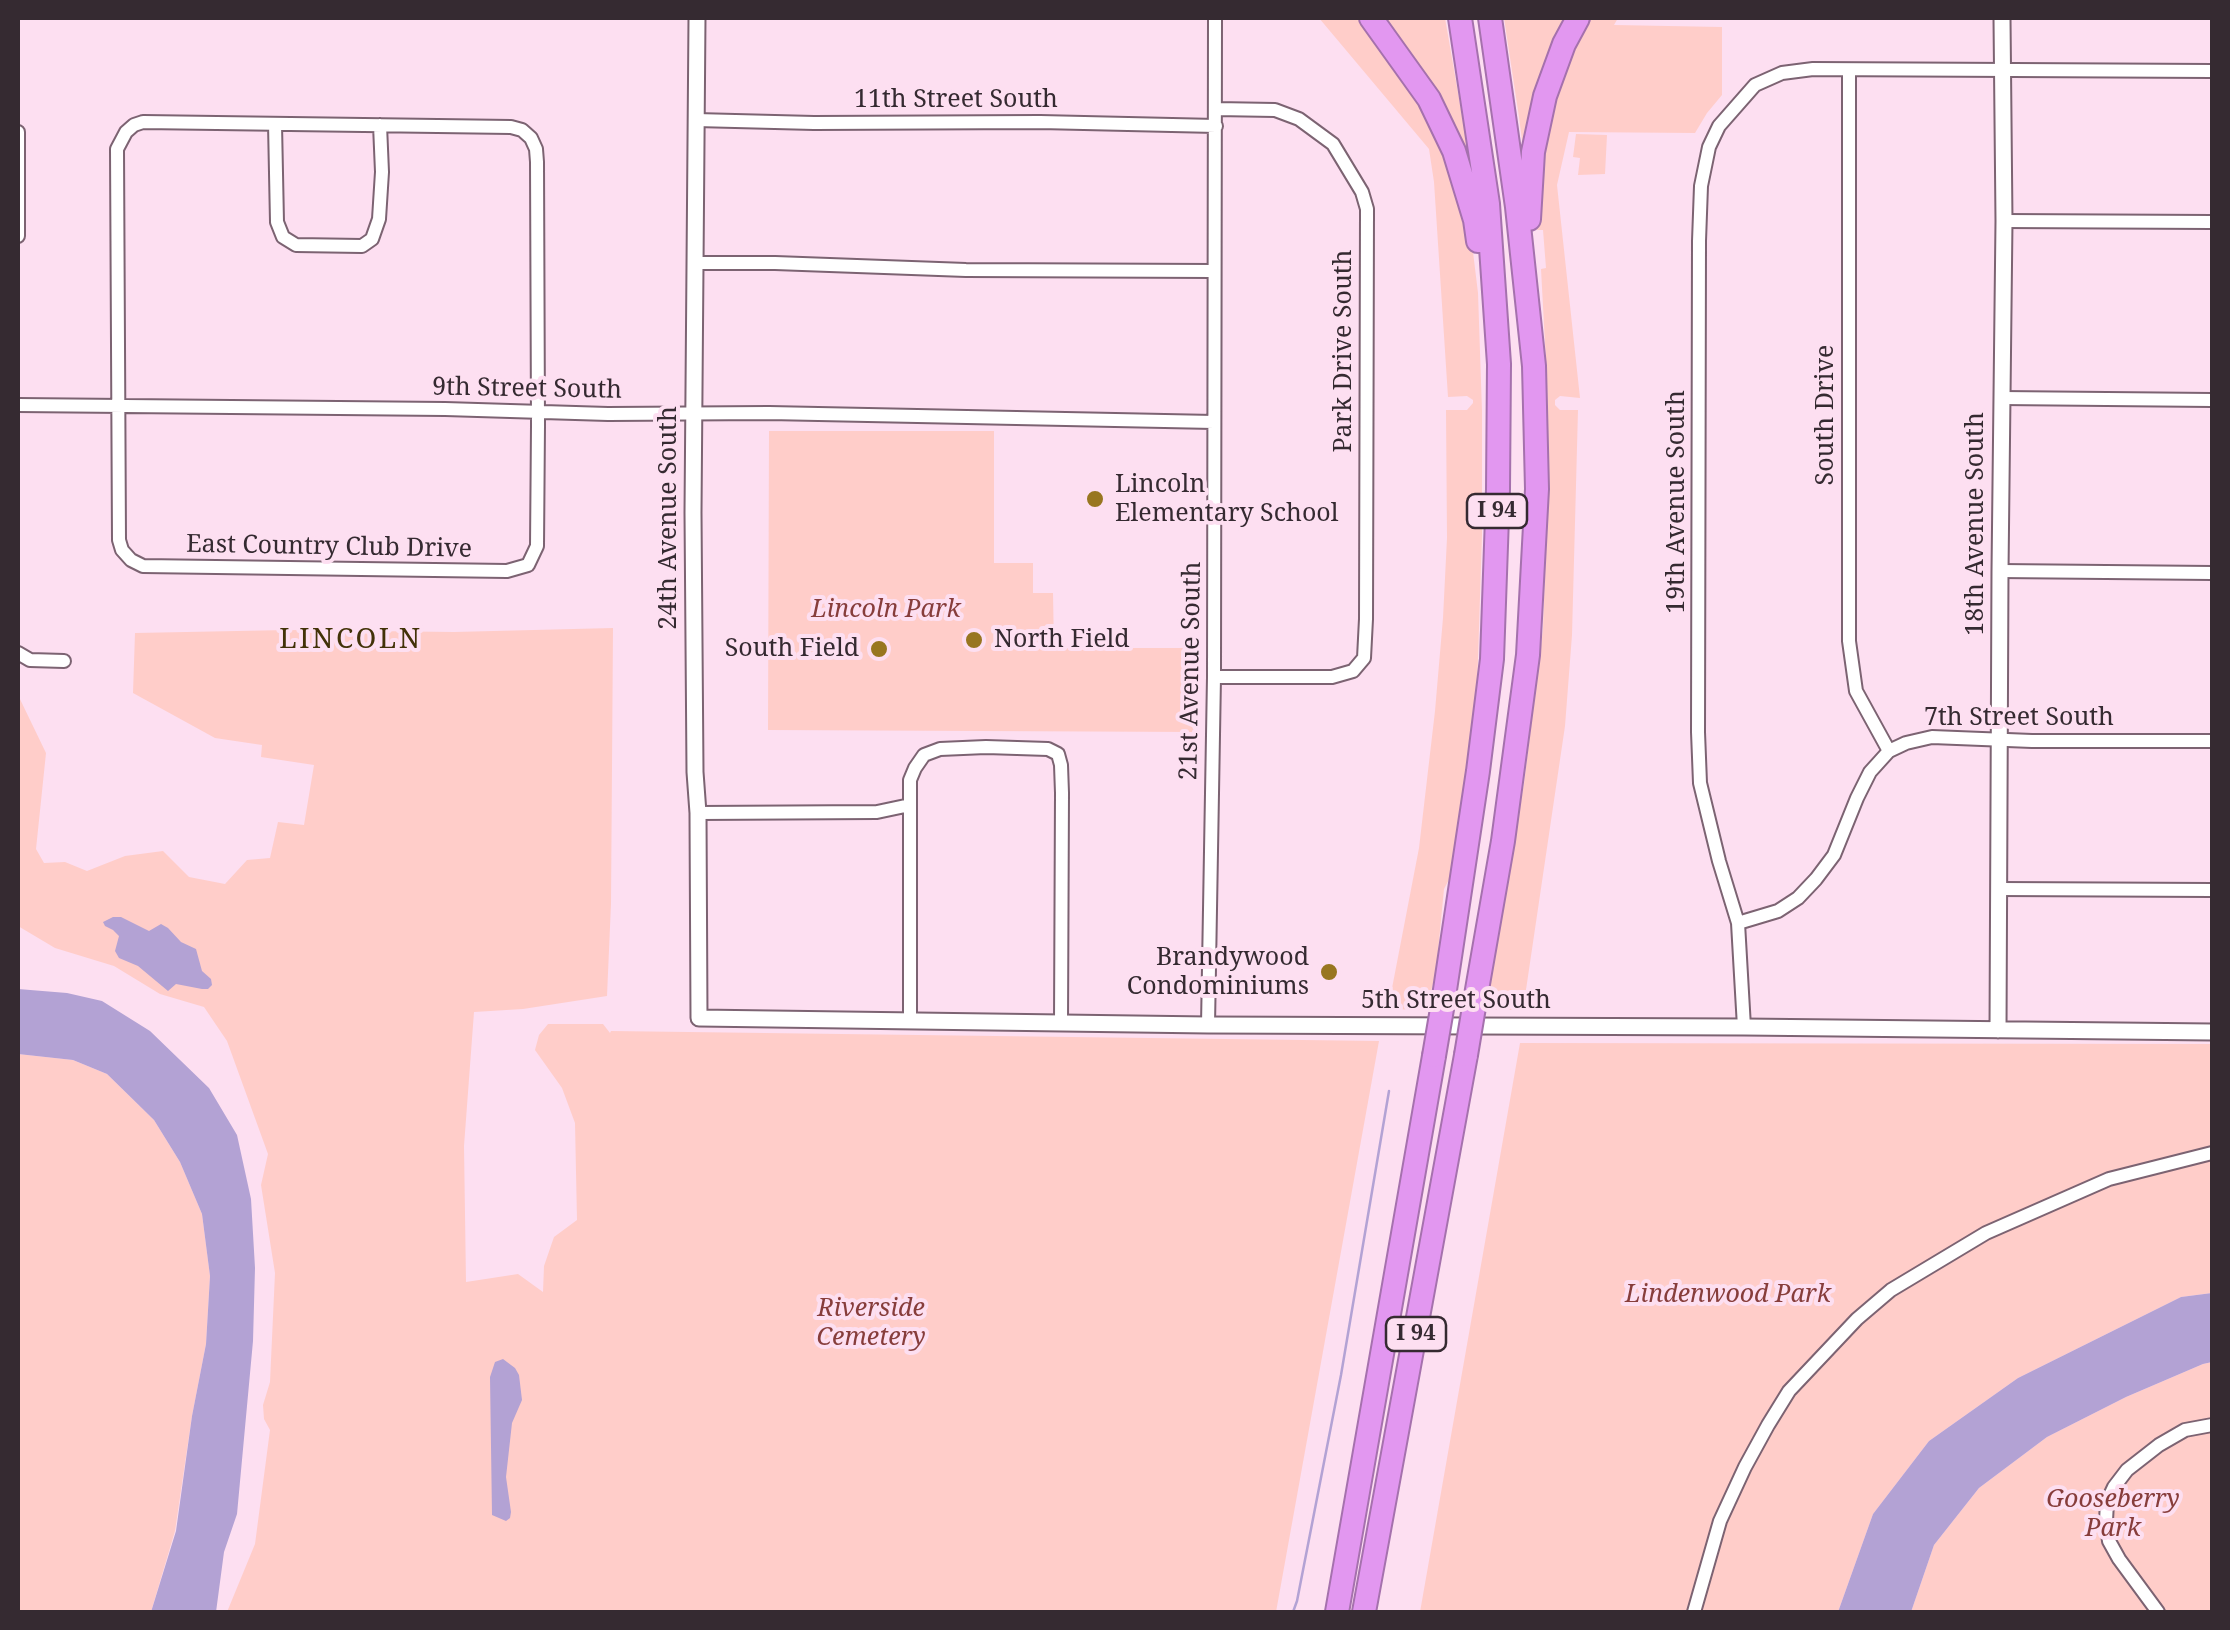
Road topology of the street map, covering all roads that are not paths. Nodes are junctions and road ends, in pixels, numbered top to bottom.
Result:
1 (697, 18) edge
2 (1216, 18) edge
3 (1370, 18) edge
4 (1460, 18) edge
5 (1490, 18) edge
6 (1578, 18) edge
7 (2002, 18) edge
8 (1849, 70) junction
9 (2003, 70) junction
10 (2212, 71) edge
11 (1216, 109) junction
12 (696, 120) junction
13 (275, 124) junction
14 (380, 125) junction
15 (1216, 126) junction
16 (18, 132) edge
17 (18, 194) edge
18 (2004, 221) junction
19 (2212, 222) edge
20 (18, 236) edge
21 (696, 264) junction
22 (1214, 270) junction
23 (1526, 287) junction
24 (2002, 398) junction
25 (2212, 400) edge
26 (18, 405) edge
27 (120, 406) junction
28 (538, 411) junction
29 (1498, 411) junction
30 (694, 413) junction
31 (1214, 422) junction
32 (2000, 571) junction
33 (2212, 574) edge
34 (18, 653) edge
35 (64, 661) dead end
36 (1214, 676) junction
37 (2000, 739) junction
38 (2212, 741) edge
39 (1889, 751) junction
40 (910, 805) junction
41 (698, 814) junction
42 (1999, 889) junction
43 (2212, 890) edge
44 (1738, 923) junction
45 (699, 1018) joint
46 (910, 1021) junction
47 (1061, 1022) junction
48 (1208, 1025) junction
49 (1744, 1026) junction
50 (1998, 1030) junction
51 (2212, 1032) edge
52 (2212, 1152) edge
53 (2212, 1425) edge
54 (1337, 1612) edge
55 (1364, 1612) edge
56 (1694, 1612) edge
57 (2158, 1612) edge

1 - 12 street, 24th Avenue South
2 - 11 street, 21st Avenue South
3 - 29 highway
4 - 29 highway, I 94
5 - 23 highway, I 94
6 - 23 highway
7 - 9 street, 18th Avenue South
8 - 9 street
8 - 39 street, South Drive
8 - 44 street, 19th Avenue South
9 - 10 street
9 - 18 street, 18th Avenue South
11 - 15 street, 21st Avenue South
11 - 36 street, Park Drive South
12 - 15 street, 11th Street South
12 - 21 street, 24th Avenue South
13 - 14 street
13 - 14 street
13 - 27 street, East Country Club Drive
14 - 28 street, East Country Club Drive
15 - 22 street, 21st Avenue South
16 - 17 street
17 - 20 street
18 - 19 street
18 - 24 street, 18th Avenue South
21 - 22 street
21 - 30 street, 24th Avenue South
22 - 31 street, 21st Avenue South
23 - 55 highway, I 94, bridge
24 - 25 street
24 - 32 street, 18th Avenue South
26 - 27 street, 9th Street South
27 - 28 street, 9th Street South
27 - 28 street, East Country Club Drive
28 - 30 street, 9th Street South
29 - 54 highway, I 94, bridge
30 - 31 street, 9th Street South
30 - 41 street, 24th Avenue South
31 - 36 street, 21st Avenue South
32 - 33 street
32 - 37 street, 18th Avenue South
34 - 35 street
36 - 48 street, 21st Avenue South
37 - 38 street, 7th Street South
37 - 39 street, 7th Street South
37 - 42 street, 18th Avenue South
39 - 44 street
40 - 41 street
40 - 46 street
40 - 47 street
41 - 45 street, 24th Avenue South
42 - 43 street
42 - 50 street, 18th Avenue South
44 - 49 street, 19th Avenue South
45 - 46 street, 5th Street South
46 - 47 street, 5th Street South
47 - 48 street, 5th Street South
48 - 49 street, 5th Street South
49 - 50 street, 5th Street South
50 - 51 street, 5th Street South
52 - 56 street
53 - 57 street

